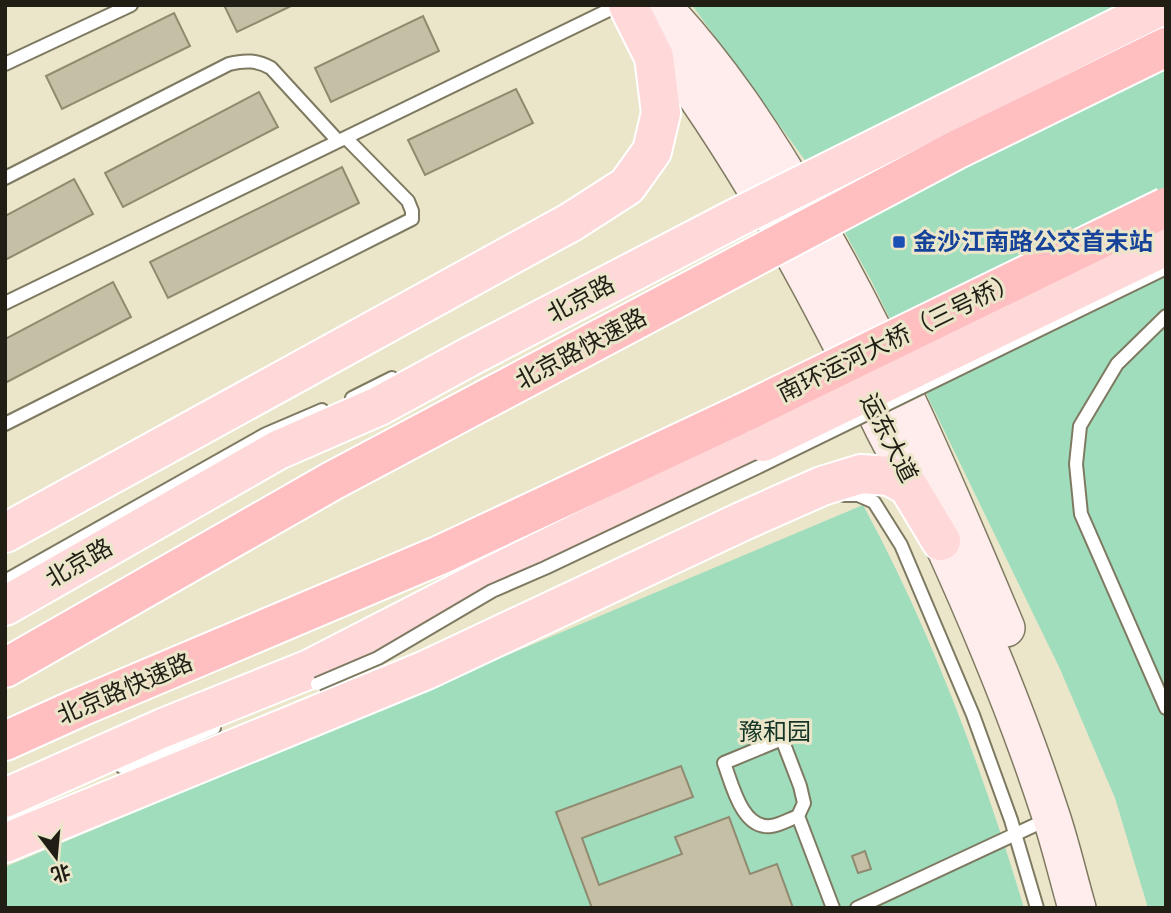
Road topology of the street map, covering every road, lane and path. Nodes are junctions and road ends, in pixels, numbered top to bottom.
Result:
1 (131, 5) edge
2 (619, 5) edge
3 (628, 5) edge
4 (661, 5) edge
5 (1163, 5) edge
6 (1166, 10) edge
7 (1166, 47) edge
8 (6, 63) edge
9 (342, 140) junction
10 (799, 169) dead end
11 (5, 178) edge
12 (750, 194) dead end
13 (1166, 207) edge
14 (1166, 246) edge
15 (1166, 268) edge
16 (5, 303) edge
17 (1166, 316) edge
18 (402, 373) dead end
19 (5, 424) edge
20 (753, 427) junction
21 (413, 438) junction
22 (5, 533) edge
23 (942, 541) junction
24 (440, 555) junction
25 (5, 580) edge
26 (5, 606) edge
27 (5, 643) edge
28 (5, 668) edge
29 (311, 687) dead end
30 (1166, 708) edge
31 (230, 721) dead end
32 (5, 741) edge
33 (5, 764) edge
34 (105, 774) dead end
35 (5, 798) edge
36 (798, 816) junction
37 (1052, 817) junction
38 (95, 821) dead end
39 (1015, 834) junction
40 (18, 845) edge
41 (5, 857) edge
42 (833, 908) edge
43 (857, 908) edge
44 (1037, 908) edge
45 (1077, 908) edge
46 (1100, 908) edge

1 - 8 lane
2 - 9 lane
3 - 22 main road
3 - 23 main road, 运东大道
4 - 46 main road, 运东大道
5 - 6 lane
5 - 26 main road, 北京路, bridge
7 - 21 highway, 北京路快速路, bridge
9 - 11 lane
9 - 16 lane
9 - 19 lane
10 - 12 lane
13 - 20 highway, 南环运河大桥（三号桥）, bridge
14 - 20 main road, 南环运河大桥（三号桥）, bridge
15 - 29 lane, bridge
17 - 30 lane
18 - 25 lane
20 - 24 highway, 北京路快速路
20 - 35 main road
21 - 27 highway
21 - 28 highway, 北京路快速路
23 - 37 main road, 运东大道
23 - 40 main road
24 - 32 highway, 北京路快速路
24 - 33 highway
31 - 34 lane
36 - 36 lane
36 - 42 lane
37 - 39 lane
37 - 45 main road, 运东大道
38 - 39 lane
39 - 43 lane
39 - 44 lane
40 - 41 lane

